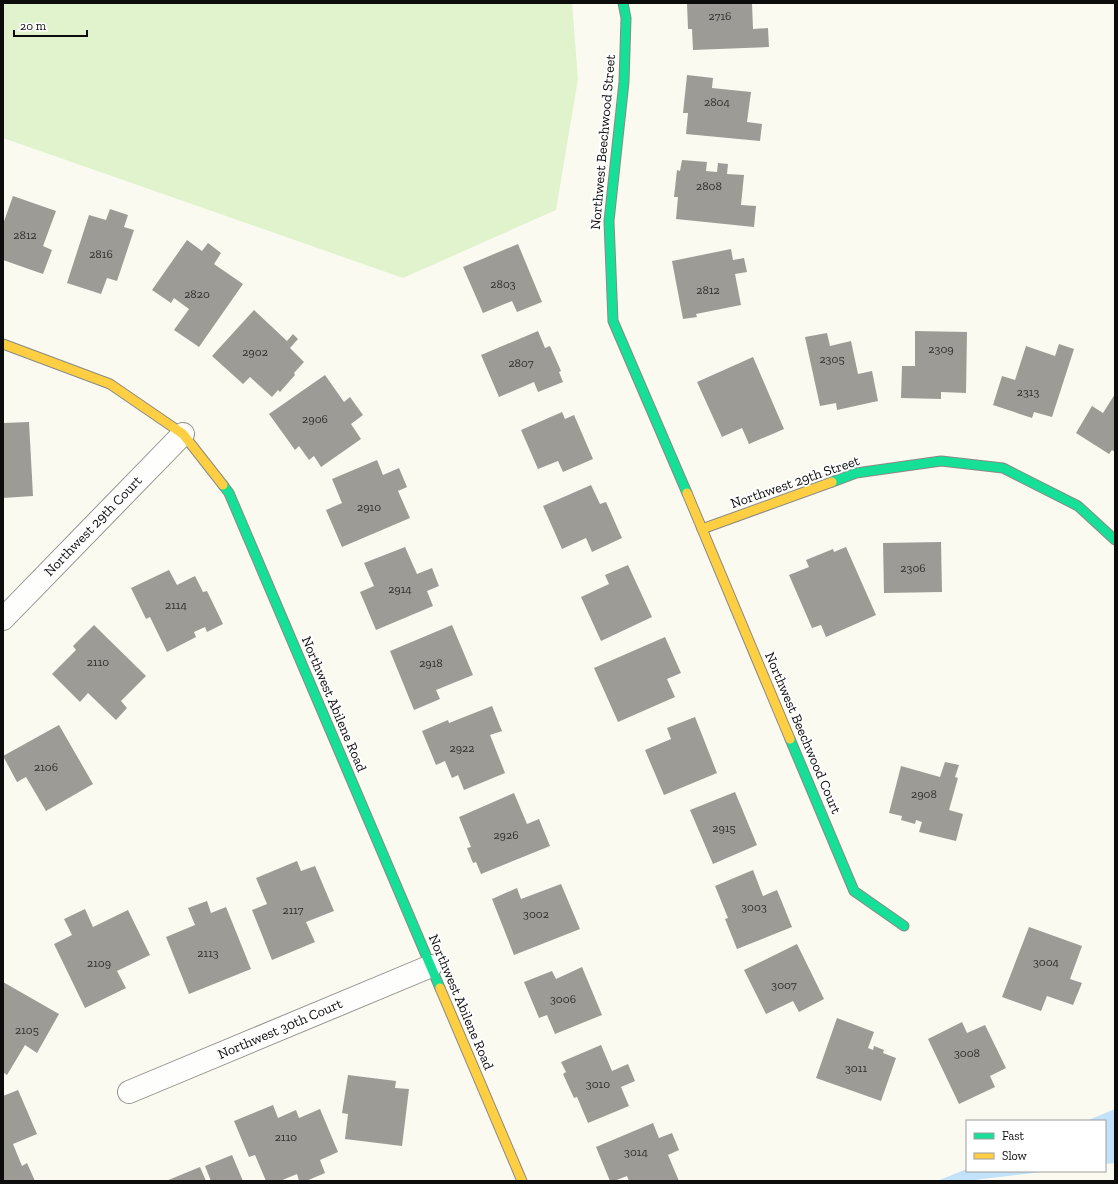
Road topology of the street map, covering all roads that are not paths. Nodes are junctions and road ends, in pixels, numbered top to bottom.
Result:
1 (623, 3) edge
2 (3, 344) edge
3 (183, 434) junction
4 (702, 529) junction
5 (1115, 540) edge
6 (3, 619) edge
7 (904, 926) dead end
8 (431, 966) junction
9 (129, 1092) dead end
10 (522, 1181) edge

1 - 4 street, Northwest Beechwood Street
2 - 3 street, Northwest Abilene Road
3 - 6 street, Northwest 29th Court
3 - 8 street, Northwest Abilene Road
4 - 5 street, Northwest 29th Street
4 - 7 street, Northwest Beechwood Court
8 - 9 street, Northwest 30th Court
8 - 10 street, Northwest Abilene Road

